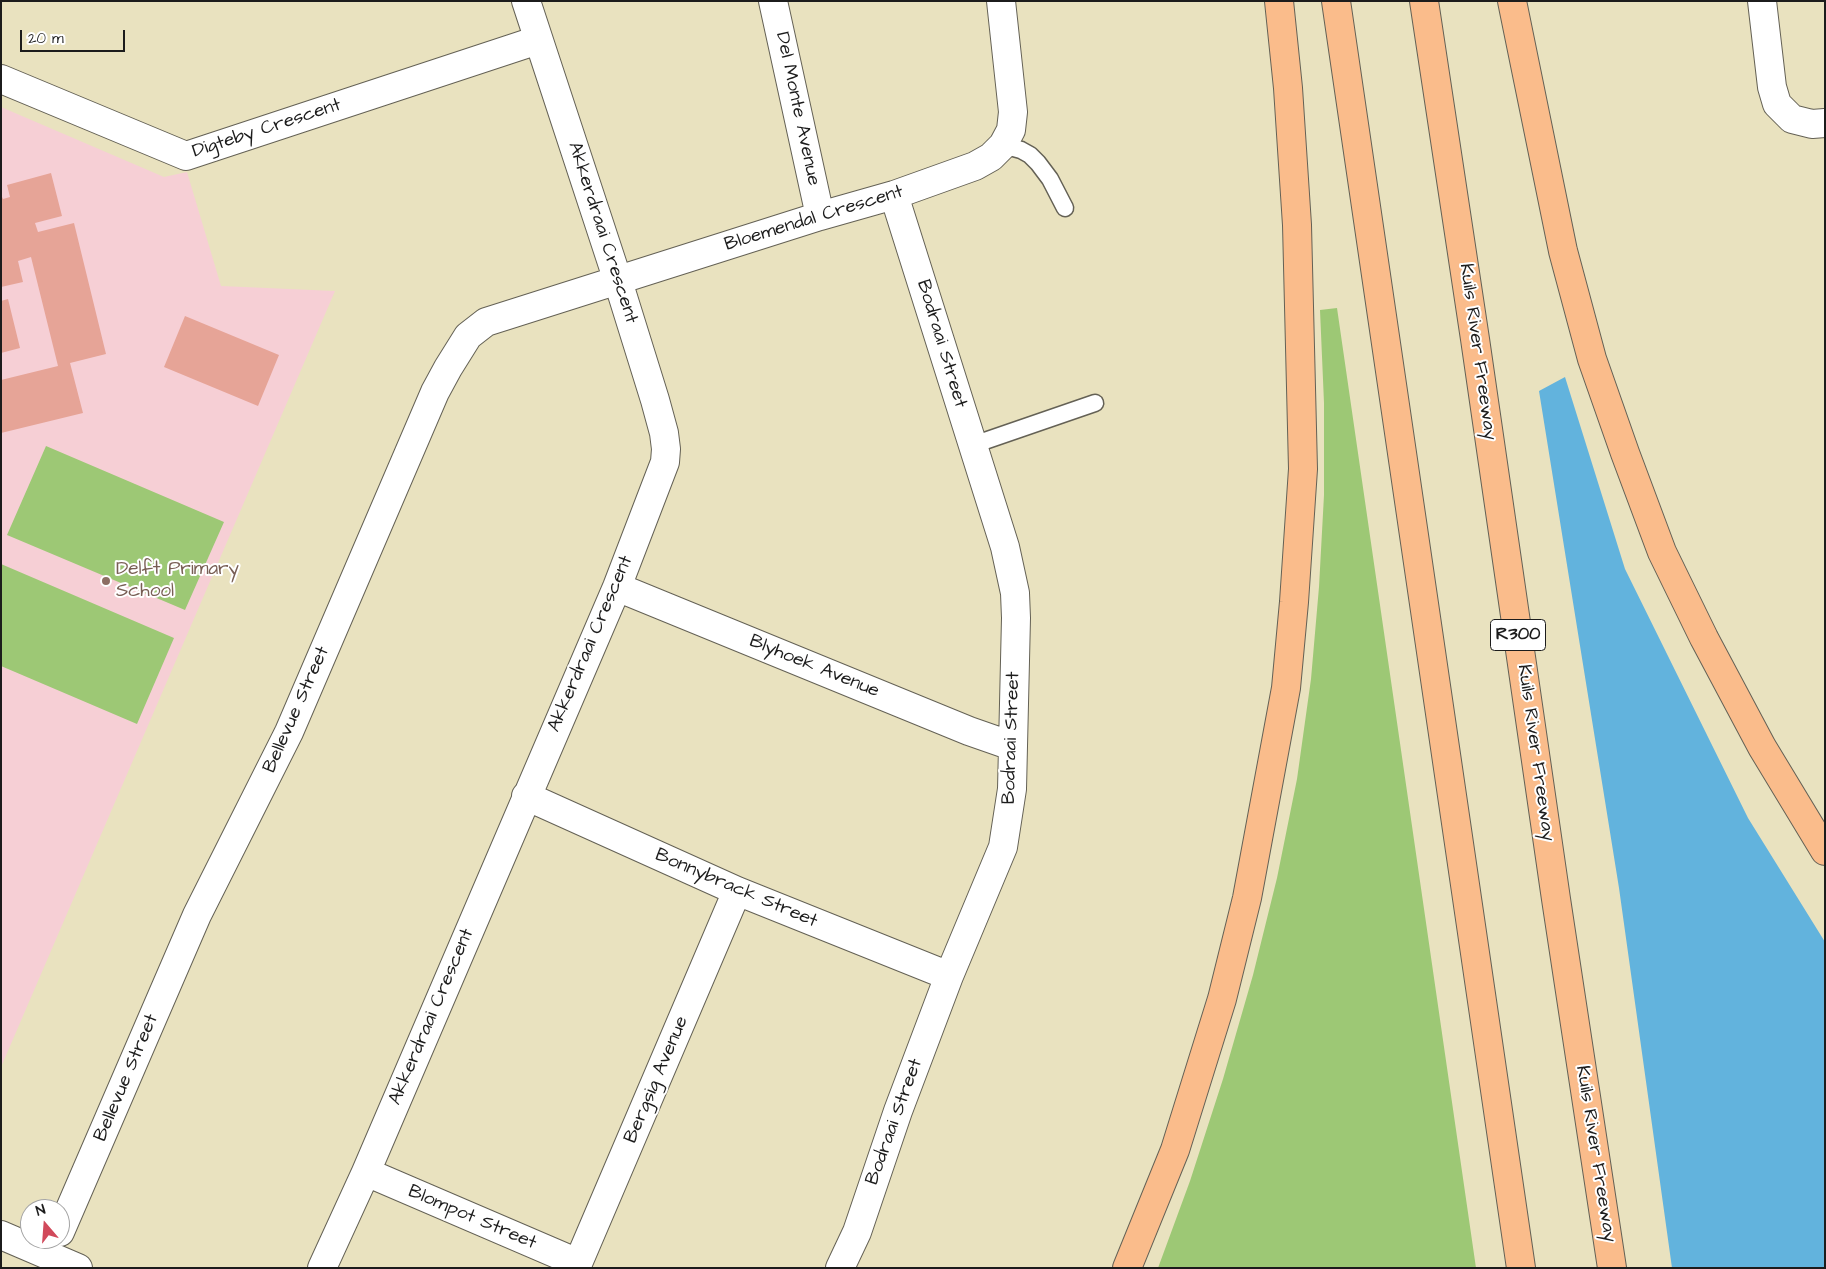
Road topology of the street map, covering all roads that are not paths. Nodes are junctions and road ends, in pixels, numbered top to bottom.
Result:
1 (526, 1) edge
2 (774, 1) edge
3 (1000, 1) edge
4 (1279, 1) edge
5 (1336, 1) edge
6 (1424, 1) edge
7 (1512, 1) edge
8 (1762, 1) edge
9 (538, 40) junction
10 (1, 79) edge
11 (1825, 123) edge
12 (1003, 145) junction
13 (894, 195) junction
14 (1065, 208) dead end
15 (820, 216) junction
16 (618, 281) junction
17 (1096, 403) dead end
18 (972, 446) junction
19 (617, 587) junction
20 (1012, 746) junction
21 (526, 796) junction
22 (1825, 852) edge
23 (737, 891) junction
24 (949, 976) junction
25 (366, 1172) junction
26 (70, 1210) edge
27 (1, 1235) edge
28 (20, 1240) edge
29 (53, 1249) edge
30 (577, 1265) edge
31 (78, 1268) edge
32 (322, 1268) edge
33 (840, 1268) edge
34 (1127, 1268) edge
35 (1521, 1268) edge
36 (1612, 1268) edge

1 - 9 street, Akkerdraai Crescent
2 - 15 street, Del Monte Avenue
3 - 12 street, Bloemendal Crescent
4 - 34 highway
5 - 35 highway
6 - 36 highway, Kuils River Freeway / R300
7 - 22 highway
8 - 11 street
9 - 10 street, Digteby Crescent
9 - 16 street, Akkerdraai Crescent
12 - 13 street, Bloemendal Crescent
12 - 14 lane
13 - 15 street, Bloemendal Crescent
13 - 18 street, Bodraai Street
15 - 16 street, Bloemendal Crescent
16 - 19 street, Akkerdraai Crescent
16 - 26 street, Bellevue Street
17 - 18 lane
18 - 20 street, Bodraai Street
19 - 20 street, Blyhoek Avenue
19 - 21 street, Akkerdraai Crescent
20 - 24 street, Bodraai Street
21 - 23 street, Bonnybrack Street
21 - 25 street, Akkerdraai Crescent
23 - 24 street, Bonnybrack Street
23 - 30 street, Bergsig Avenue
24 - 33 street, Bodraai Street
25 - 30 street, Blompot Street
25 - 32 street, Akkerdraai Crescent
27 - 28 street
29 - 31 street

